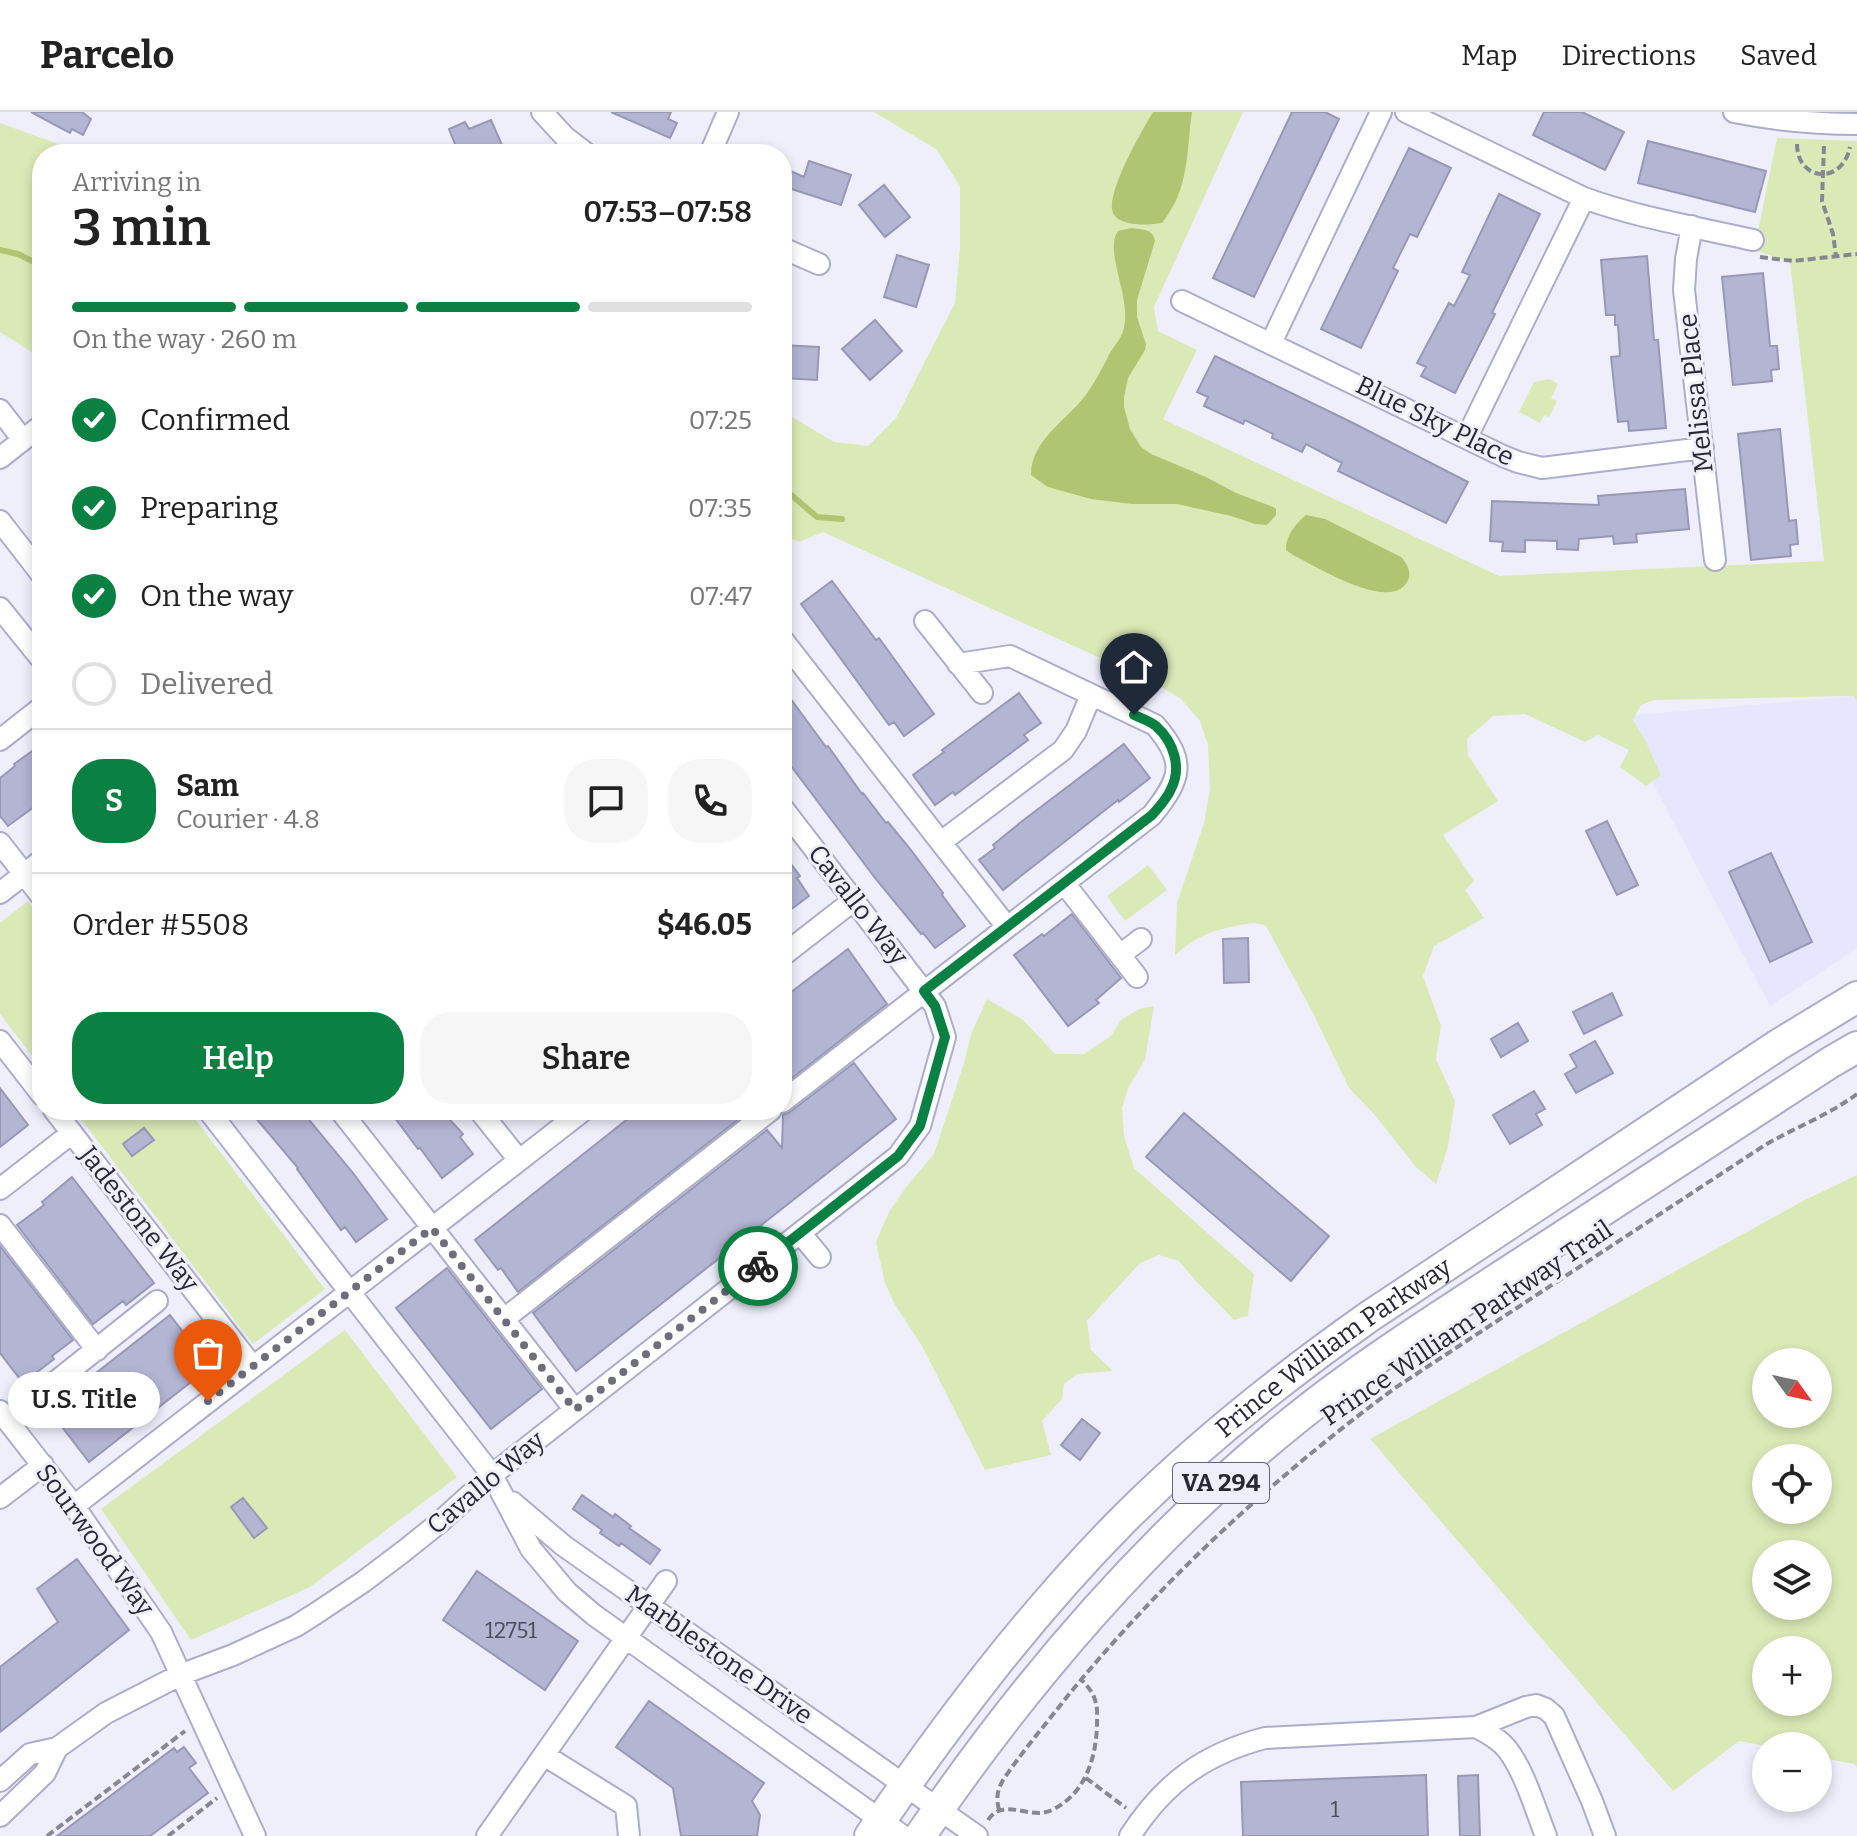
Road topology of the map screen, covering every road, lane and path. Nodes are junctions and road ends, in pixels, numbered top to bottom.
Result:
1 (542, 112) edge
2 (728, 112) edge
3 (1381, 112) edge
4 (1406, 112) edge
5 (1734, 112) edge
6 (1857, 124) edge
7 (574, 144) edge
8 (714, 144) edge
9 (1797, 144) dead end
10 (1824, 146) dead end
11 (1850, 147) dead end
12 (1822, 174) junction
13 (1584, 198) junction
14 (1692, 226) junction
15 (1754, 248) joint
16 (792, 252) edge
17 (1857, 254) edge
18 (1836, 256) junction
19 (819, 264) dead end
20 (1182, 301) dead end
21 (1271, 343) junction
22 (0, 410) edge
23 (32, 433) edge
24 (1467, 437) junction
25 (23, 440) junction
26 (1703, 448) junction
27 (0, 458) edge
28 (0, 521) edge
29 (1715, 560) dead end
30 (32, 562) edge
31 (0, 608) edge
32 (925, 621) dead end
33 (32, 648) edge
34 (792, 652) edge
35 (958, 664) junction
36 (982, 693) dead end
37 (1091, 695) junction
38 (32, 715) edge
39 (0, 740) edge
40 (792, 820) edge
41 (941, 842) junction
42 (0, 843) edge
43 (32, 868) edge
44 (24, 874) junction
45 (1064, 883) junction
46 (32, 884) edge
47 (0, 893) edge
48 (854, 900) junction
49 (1007, 927) junction
50 (1141, 939) dead end
51 (792, 948) edge
52 (1120, 955) junction
53 (1137, 977) dead end
54 (924, 991) junction
55 (1857, 997) edge
56 (0, 1041) edge
57 (1857, 1047) edge
58 (32, 1082) edge
59 (792, 1094) edge
60 (1857, 1094) edge
61 (62, 1120) edge
62 (216, 1120) edge
63 (348, 1120) edge
64 (487, 1120) edge
65 (571, 1120) edge
66 (758, 1120) edge
67 (72, 1133) junction
68 (519, 1160) junction
69 (0, 1189) edge
70 (0, 1225) edge
71 (432, 1228) junction
72 (800, 1233) junction
73 (820, 1257) dead end
74 (349, 1292) junction
75 (157, 1301) dead end
76 (504, 1319) junction
77 (97, 1350) junction
78 (253, 1367) junction
79 (34, 1399) dead end
80 (575, 1410) junction
81 (0, 1411) edge
82 (43, 1465) junction
83 (492, 1475) junction
84 (503, 1495) junction
85 (0, 1498) edge
86 (74, 1506) junction
87 (666, 1581) dead end
88 (648, 1605) junction
89 (626, 1638) junction
90 (180, 1675) junction
91 (1081, 1679) junction
92 (1476, 1727) junction
93 (182, 1733) dead end
94 (57, 1748) junction
95 (544, 1755) junction
96 (1086, 1778) junction
97 (0, 1781) edge
98 (905, 1786) junction
99 (218, 1797) dead end
100 (938, 1809) junction
101 (999, 1810) junction
102 (992, 1814) dead end
103 (0, 1816) edge
104 (1135, 1828) edge
105 (884, 1831) edge
106 (47, 1836) edge
107 (168, 1836) edge
108 (255, 1836) edge
109 (487, 1836) edge
110 (629, 1836) edge
111 (920, 1836) edge
112 (977, 1836) edge
113 (1120, 1836) edge
114 (1546, 1836) edge
115 (1605, 1836) edge

1 - 7 street
2 - 8 street
3 - 21 street
4 - 13 street
5 - 6 street
9 - 12 path
10 - 12 path
11 - 12 path
12 - 18 path
13 - 14 street
13 - 24 street
14 - 15 street
14 - 26 street, Melissa Place
15 - 18 path
16 - 19 street
17 - 18 path
20 - 21 street, Blue Sky Place
21 - 24 street, Blue Sky Place
22 - 25 street
23 - 25 street
24 - 26 street, Blue Sky Place
25 - 27 street
26 - 29 street, Melissa Place
28 - 30 street
31 - 33 street
32 - 35 street
34 - 41 street
35 - 36 street
35 - 37 street
37 - 41 street
37 - 45 street
38 - 39 street
40 - 48 street, Cavallo Way
41 - 49 street
42 - 44 street
43 - 44 street
44 - 46 street
44 - 47 street
45 - 49 street
45 - 52 street
48 - 51 street
48 - 54 street, Cavallo Way
49 - 54 street
50 - 52 street
52 - 53 street
54 - 59 street
54 - 72 street, Cavallo Way
55 - 98 highway, Prince William Parkway / VA 294
56 - 58 street
57 - 100 highway, Prince William Parkway / VA 294
60 - 91 path, Prince William Parkway Trail
61 - 67 street, Jadestone Way
62 - 74 street, Marblestone Drive
63 - 71 street
64 - 68 street
65 - 68 street
66 - 76 street
67 - 69 street
67 - 78 street, Jadestone Way
68 - 71 street
70 - 77 street
71 - 74 street
71 - 76 street
72 - 73 street
72 - 80 street, Cavallo Way
74 - 78 street
74 - 83 street, Marblestone Drive
75 - 77 street
76 - 80 street
77 - 79 street
78 - 86 street
80 - 83 street, Cavallo Way
81 - 82 street, Sourwood Way
82 - 85 street
82 - 86 street, Sourwood Way
83 - 84 street, Marblestone Drive
83 - 90 street, Cavallo Way
84 - 88 street, Marblestone Drive
84 - 89 street, Marblestone Drive
86 - 90 street, Sourwood Way
87 - 88 street
88 - 89 street
88 - 98 street, Marblestone Drive
89 - 95 street
89 - 105 street, Marblestone Drive
90 - 94 street, Cavallo Way
90 - 108 street, Sourwood Way
91 - 96 path
91 - 101 path, Prince William Parkway Trail
92 - 104 street
92 - 114 street
92 - 115 street
93 - 106 path
94 - 97 street, Cavallo Way
94 - 103 street, Cavallo Way
95 - 109 street
95 - 110 street
96 - 101 path
96 - 104 path
98 - 100 street, Marblestone Drive
98 - 105 highway, Prince William Parkway / VA 294
99 - 107 path
100 - 111 highway, Prince William Parkway / VA 294
100 - 112 street, Marblestone Drive
101 - 102 path
104 - 113 street

